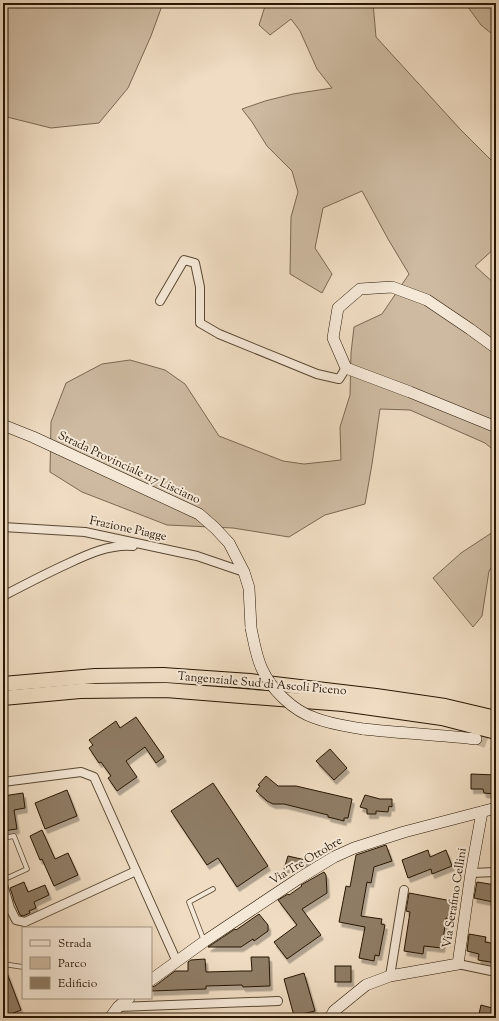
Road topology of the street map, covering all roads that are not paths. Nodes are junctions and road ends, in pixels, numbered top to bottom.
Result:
1 (160, 302) dead end
2 (496, 348) edge
3 (346, 368) junction
4 (3, 425) edge
5 (496, 427) edge
6 (3, 527) edge
7 (159, 548) junction
8 (244, 572) junction
9 (3, 596) edge
10 (3, 684) edge
11 (3, 698) edge
12 (496, 718) edge
13 (496, 732) edge
14 (476, 739) tunnel mouth
15 (3, 782) edge
16 (496, 808) edge
17 (482, 812) junction
18 (3, 838) edge
19 (136, 871) junction
20 (496, 872) edge
21 (471, 873) junction
22 (3, 880) edge
23 (3, 885) edge
24 (213, 889) dead end
25 (404, 890) dead end
26 (205, 941) junction
27 (177, 962) junction
28 (3, 964) edge
29 (458, 964) junction
30 (22, 967) edge
31 (496, 972) edge
32 (390, 976) junction
33 (152, 979) edge
34 (128, 999) edge
35 (278, 1002) dead end
36 (118, 1007) junction
37 (110, 1018) edge
38 (330, 1018) edge

1 - 3 street
2 - 3 street
3 - 5 street
4 - 8 street, Strada Provinciale 117 Lisciano
6 - 7 street, Frazione Piagge
7 - 8 street, Frazione Piagge
7 - 9 street
8 - 14 street, Strada Provinciale 117 Lisciano, bridge
10 - 12 highway, Tangenziale Sud di Ascoli Piceno
11 - 13 highway, Tangenziale Sud di Ascoli Piceno
15 - 19 street
16 - 17 street, Via Tre Ottobre
17 - 21 street, Via Serafino Cellini
17 - 26 street, Via Tre Ottobre
18 - 22 lane
19 - 23 street
19 - 27 street
20 - 21 street
21 - 29 street, Via Serafino Cellini
24 - 26 lane
25 - 32 street
26 - 27 street, Via Tre Ottobre
27 - 33 street, Via Tre Ottobre
28 - 30 lane
29 - 31 street
29 - 32 street, Via Serafino Cellini
32 - 38 street, Via Serafino Cellini
34 - 36 street
35 - 36 street
36 - 37 street

